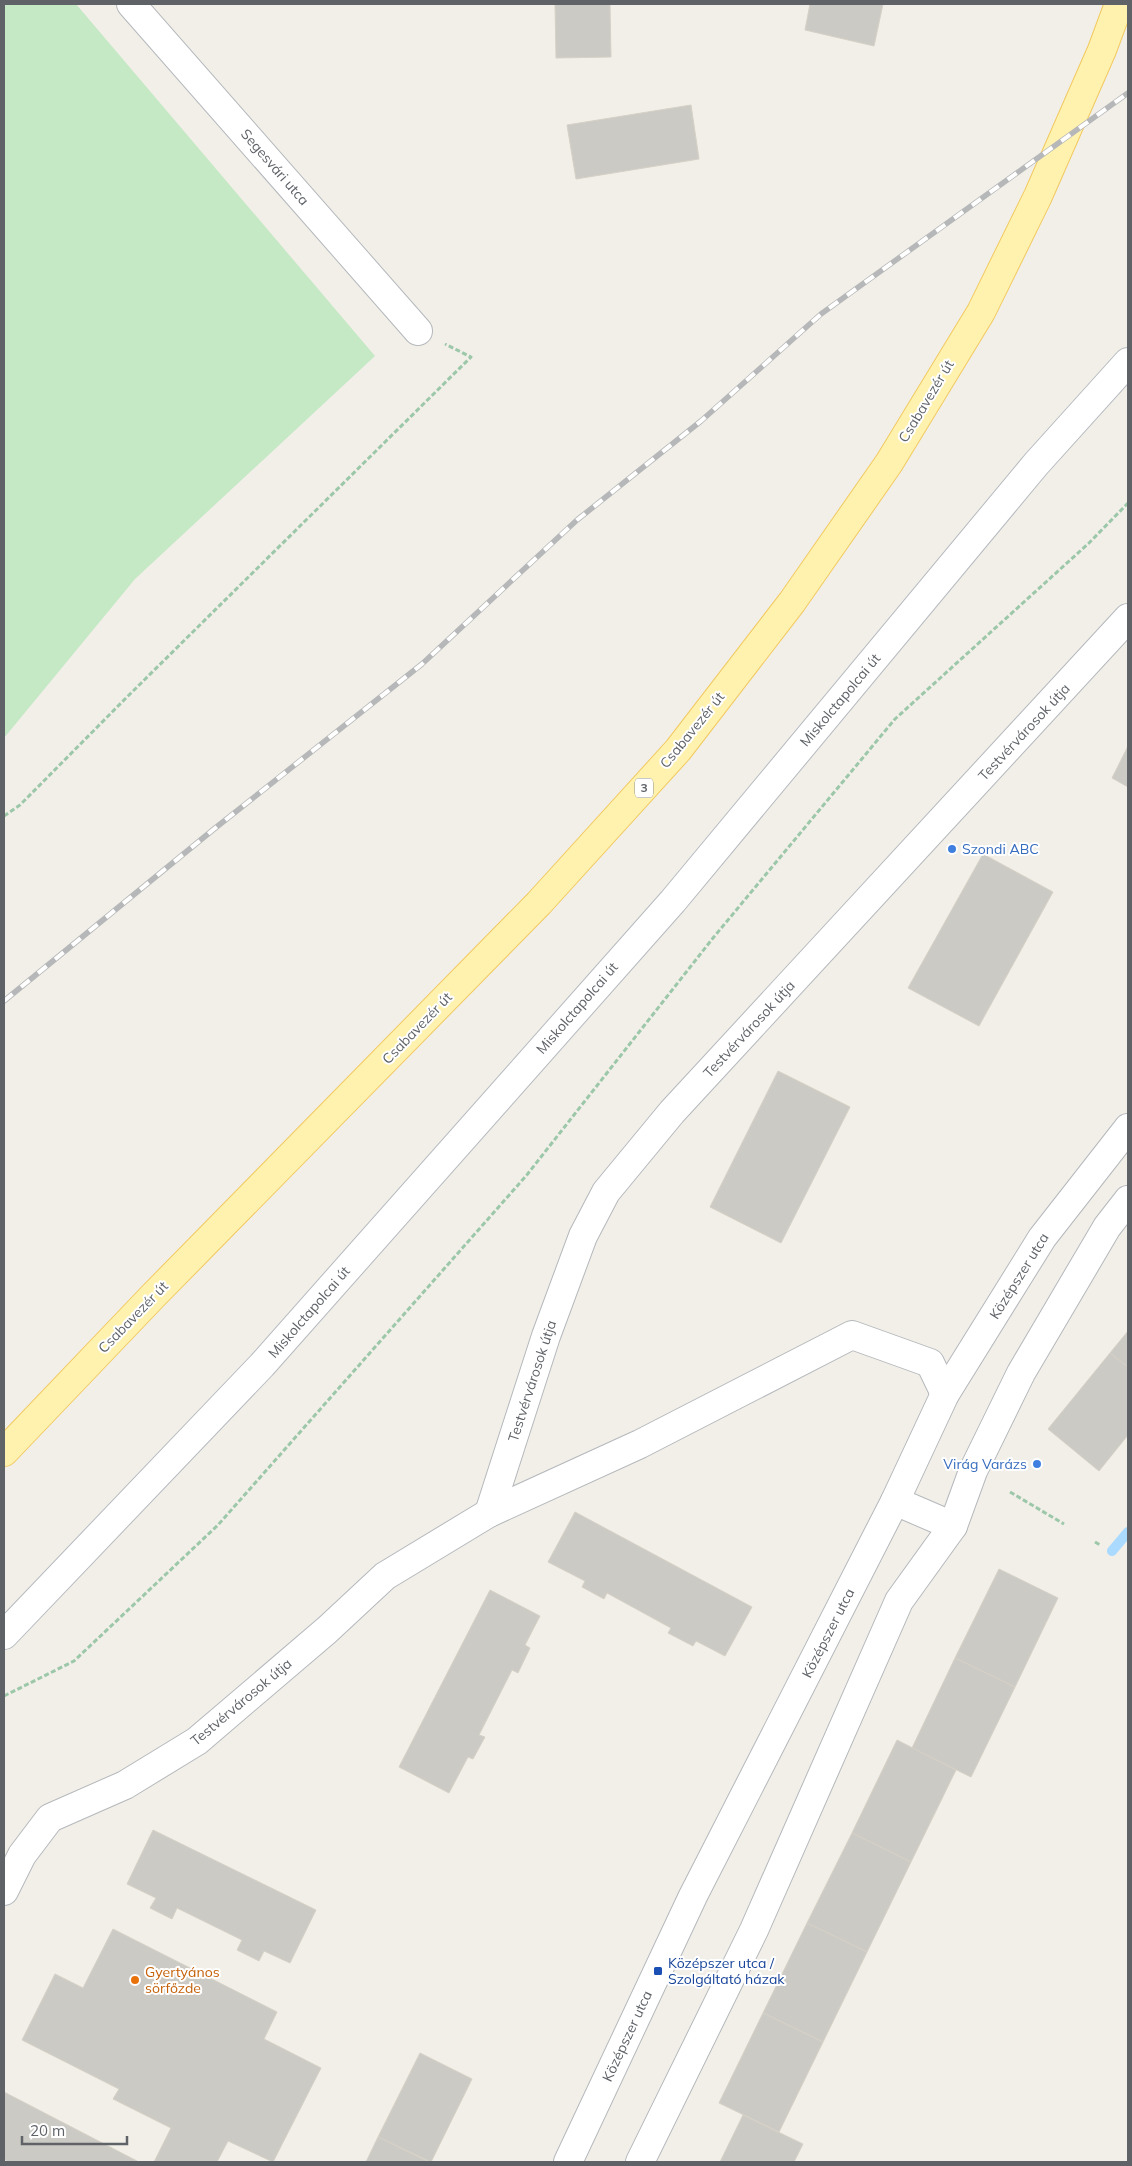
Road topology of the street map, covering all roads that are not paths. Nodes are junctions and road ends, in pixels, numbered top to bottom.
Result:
1 (131, 4) edge
2 (1119, 4) edge
3 (418, 331) road end
4 (1128, 362) edge
5 (1128, 618) edge
6 (1128, 1128) edge
7 (1128, 1200) edge
8 (945, 1394) junction
9 (4, 1452) edge
10 (895, 1501) junction
11 (489, 1513) junction
12 (953, 1526) junction
13 (4, 1635) edge
14 (4, 1891) edge
15 (568, 2162) edge
16 (640, 2162) edge

1 - 3 street, Segesvári utca
2 - 9 main road, Csabavezér út / 3
4 - 13 street, Miskolctapolcai út
5 - 11 street, Testvérvárosok útja
6 - 8 street, Középszer utca
7 - 12 street
8 - 10 street, Középszer utca
8 - 11 street, Testvérvárosok útja
10 - 12 street
10 - 15 street, Középszer utca
11 - 14 street, Testvérvárosok útja
12 - 16 street

